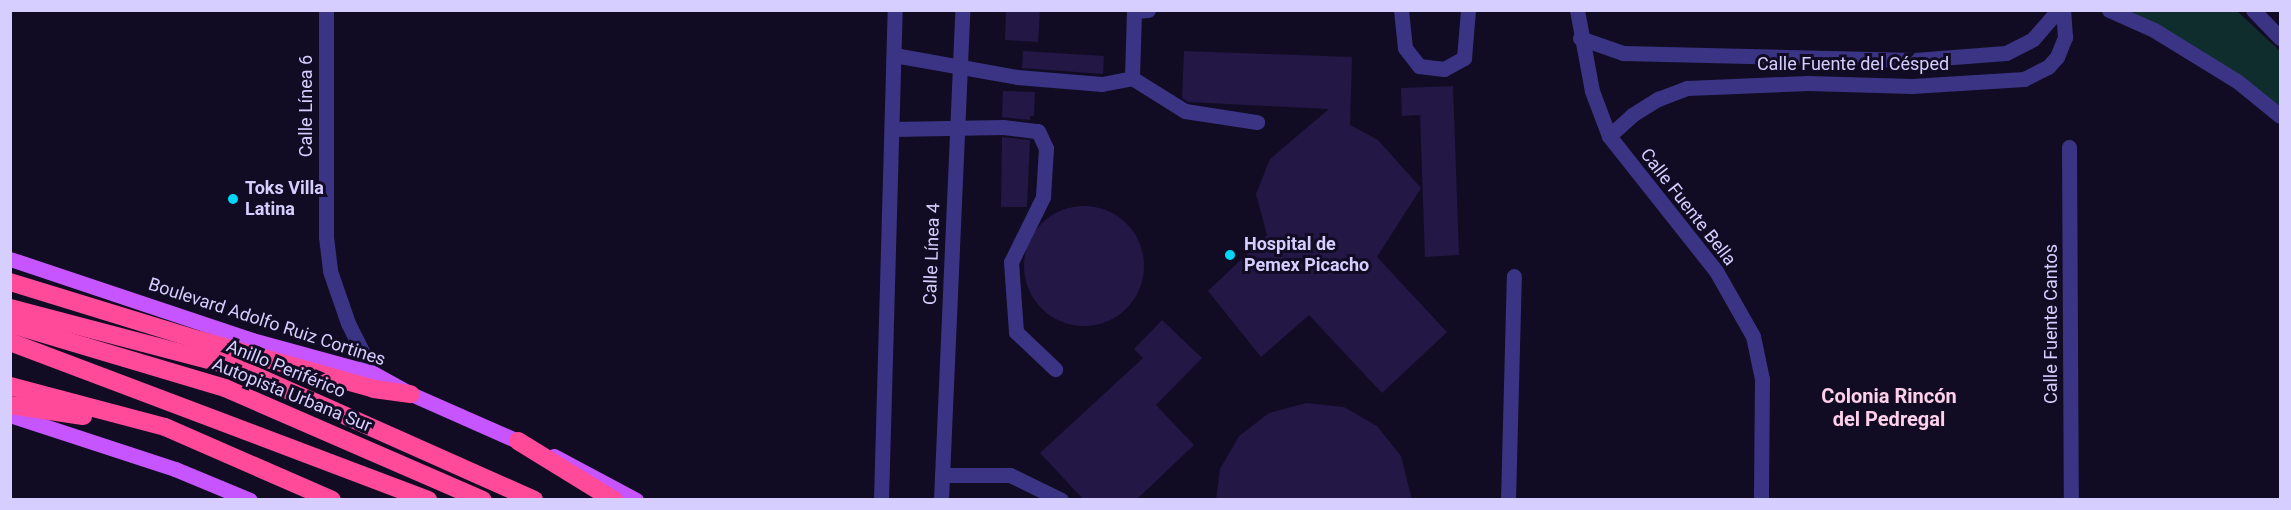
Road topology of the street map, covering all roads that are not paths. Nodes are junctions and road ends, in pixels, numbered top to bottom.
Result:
1 (326, 10) edge
2 (895, 10) edge
3 (962, 10) edge
4 (1119, 10) edge
5 (1148, 10) edge
6 (1401, 10) edge
7 (1468, 10) edge
8 (1577, 10) edge
9 (2060, 10) edge
10 (2109, 10) edge
11 (2253, 10) edge
12 (1134, 11) edge
13 (1580, 38) junction
14 (2280, 38) edge
15 (894, 55) junction
16 (1808, 55) junction
17 (959, 66) junction
18 (1132, 78) junction
19 (1808, 83) junction
20 (2280, 116) edge
21 (1257, 122) dead end
22 (892, 129) junction
23 (956, 129) junction
24 (1609, 136) junction
25 (2069, 147) dead end
26 (10, 259) edge
27 (1514, 276) dead end
28 (10, 282) edge
29 (10, 308) edge
30 (10, 324) edge
31 (10, 342) edge
32 (10, 354) edge
33 (53, 357) junction
34 (1056, 369) dead end
35 (373, 373) junction
36 (10, 386) edge
37 (411, 394) junction
38 (10, 405) edge
39 (10, 415) edge
40 (165, 427) junction
41 (518, 441) junction
42 (942, 475) junction
43 (250, 500) edge
44 (332, 500) edge
45 (428, 500) edge
46 (483, 500) edge
47 (534, 500) edge
48 (614, 500) edge
49 (636, 500) edge
50 (881, 500) edge
51 (941, 500) edge
52 (1061, 500) edge
53 (1508, 500) edge
54 (1761, 500) edge
55 (2071, 500) edge

1 - 35 street, Calle Línea 6
2 - 15 street
3 - 17 street, Calle Línea 4
4 - 12 street
5 - 12 street
6 - 7 street
8 - 13 street, Calle Fuente Bella
9 - 16 street, Calle Fuente del Césped
9 - 19 street, Calle Fuente del Césped
10 - 20 street
11 - 14 street
12 - 18 street
13 - 16 street, Calle Fuente del Césped
13 - 24 street, Calle Fuente Bella
15 - 17 street
15 - 22 street
16 - 19 street
17 - 18 street
17 - 23 street, Calle Línea 4
18 - 21 street
19 - 24 street, Calle Fuente del Césped
22 - 23 street
22 - 50 street
23 - 34 street
23 - 42 street, Calle Línea 4
24 - 54 street, Calle Fuente Bella
25 - 55 street, Calle Fuente Cantos
26 - 35 main road, Boulevard Adolfo Ruiz Cortines
27 - 53 street
28 - 37 highway
29 - 47 highway, Anillo Periférico
30 - 46 highway, Autopista Urbana Sur
31 - 33 highway
32 - 33 highway
33 - 45 highway
35 - 37 main road, Boulevard Adolfo Ruiz Cortines
36 - 40 highway
37 - 41 main road, Boulevard Adolfo Ruiz Cortines
38 - 40 highway
39 - 43 main road
40 - 44 highway
41 - 48 highway
41 - 49 main road, Boulevard Adolfo Ruiz Cortines
42 - 51 street, Calle Línea 4
42 - 52 street

